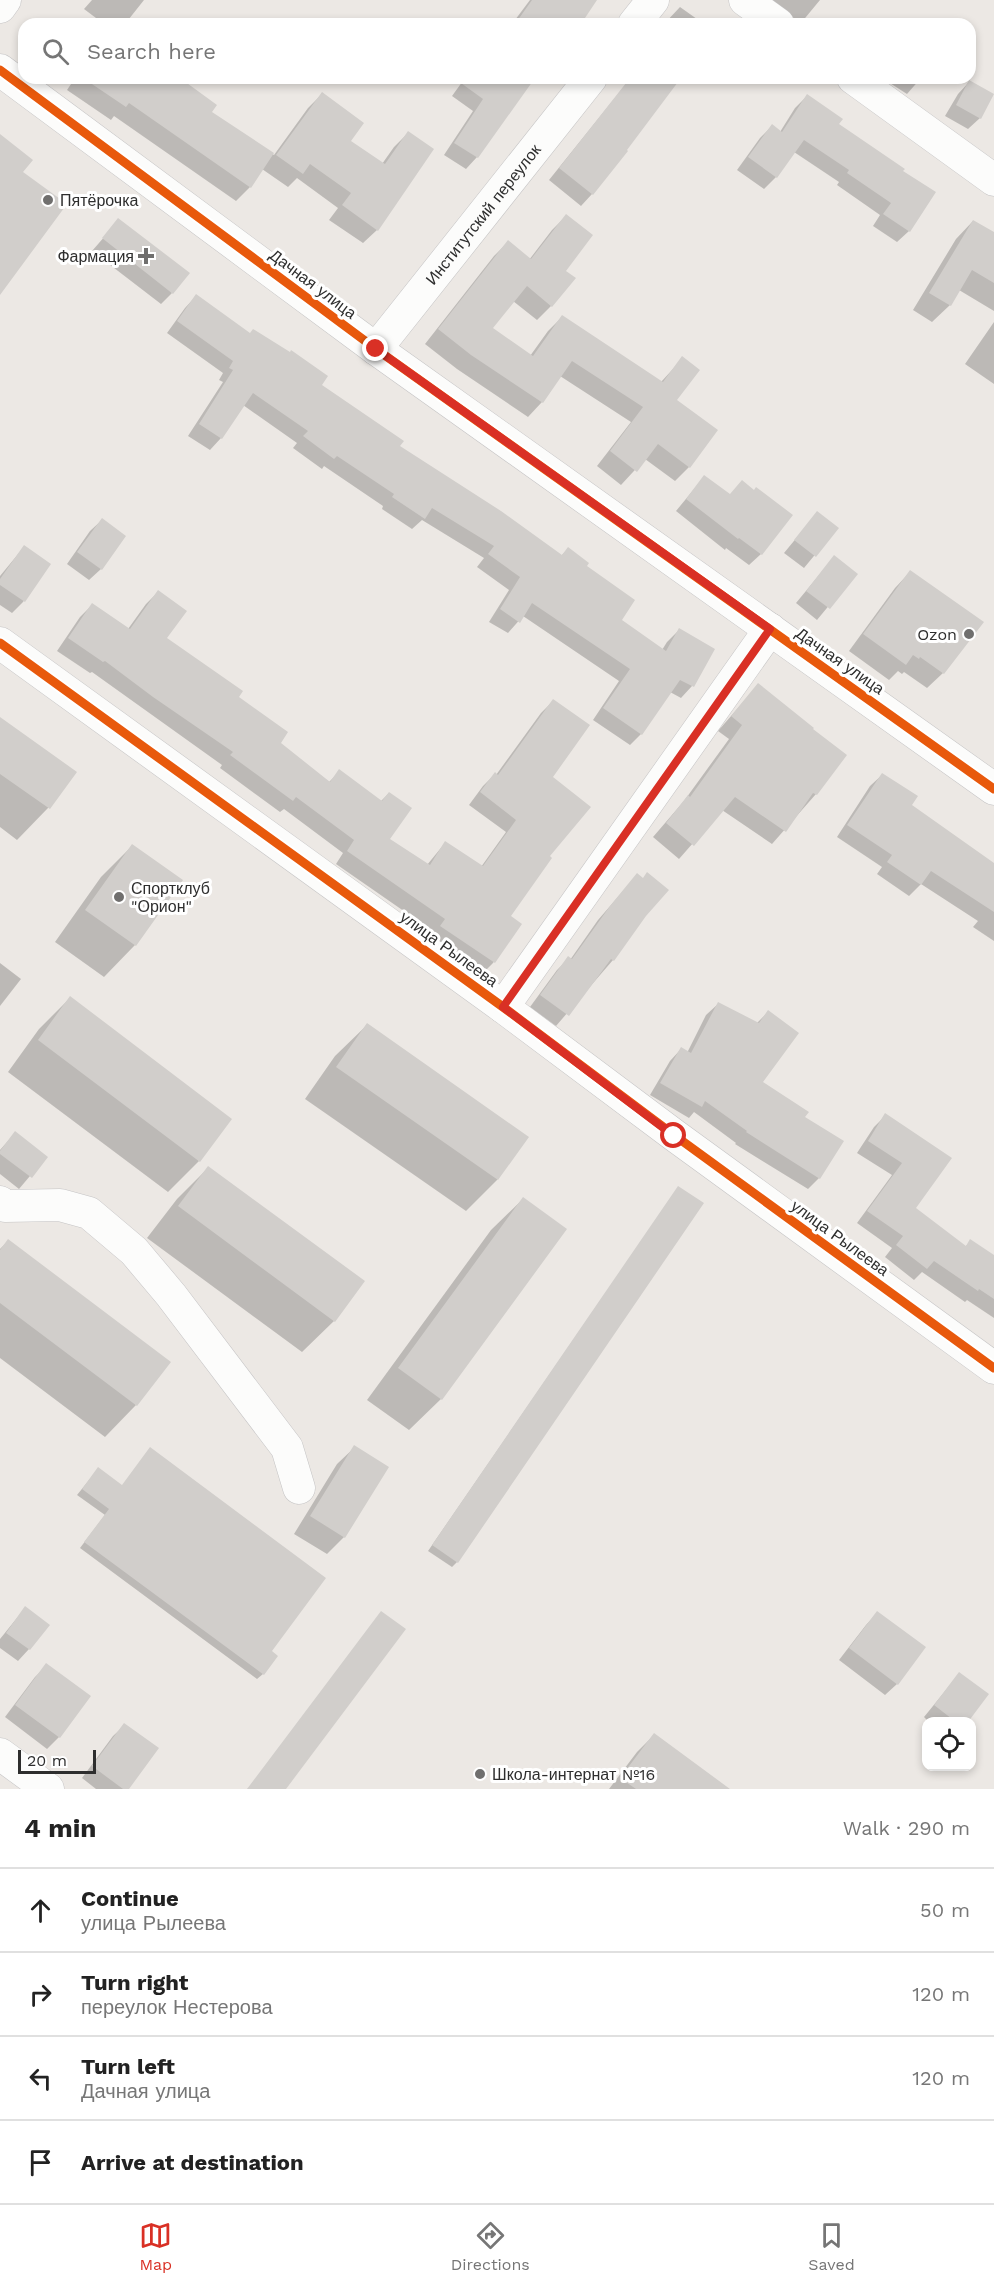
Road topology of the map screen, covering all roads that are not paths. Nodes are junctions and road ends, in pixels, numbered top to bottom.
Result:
1 (5, 0) edge
2 (653, 0) edge
3 (745, 0) edge
4 (0, 7) edge
5 (639, 18) edge
6 (770, 18) edge
7 (0, 70) edge
8 (18, 83) edge
9 (19, 84) edge
10 (586, 84) edge
11 (861, 84) edge
12 (994, 180) edge
13 (376, 349) junction
14 (770, 629) junction
15 (0, 644) edge
16 (994, 789) edge
17 (503, 1007) junction
18 (0, 1202) edge
19 (994, 1368) edge
20 (299, 1488) dead end
21 (0, 1754) edge
22 (48, 1789) edge

1 - 4 street
2 - 5 street
3 - 6 street
7 - 8 street, Дачная улица
9 - 13 street, Дачная улица
10 - 13 street, Институтский переулок
11 - 12 street
13 - 14 street, Дачная улица
14 - 16 street, Дачная улица
14 - 17 street
15 - 17 street, улица Рылеева
17 - 19 street, улица Рылеева
18 - 20 street
21 - 22 street

